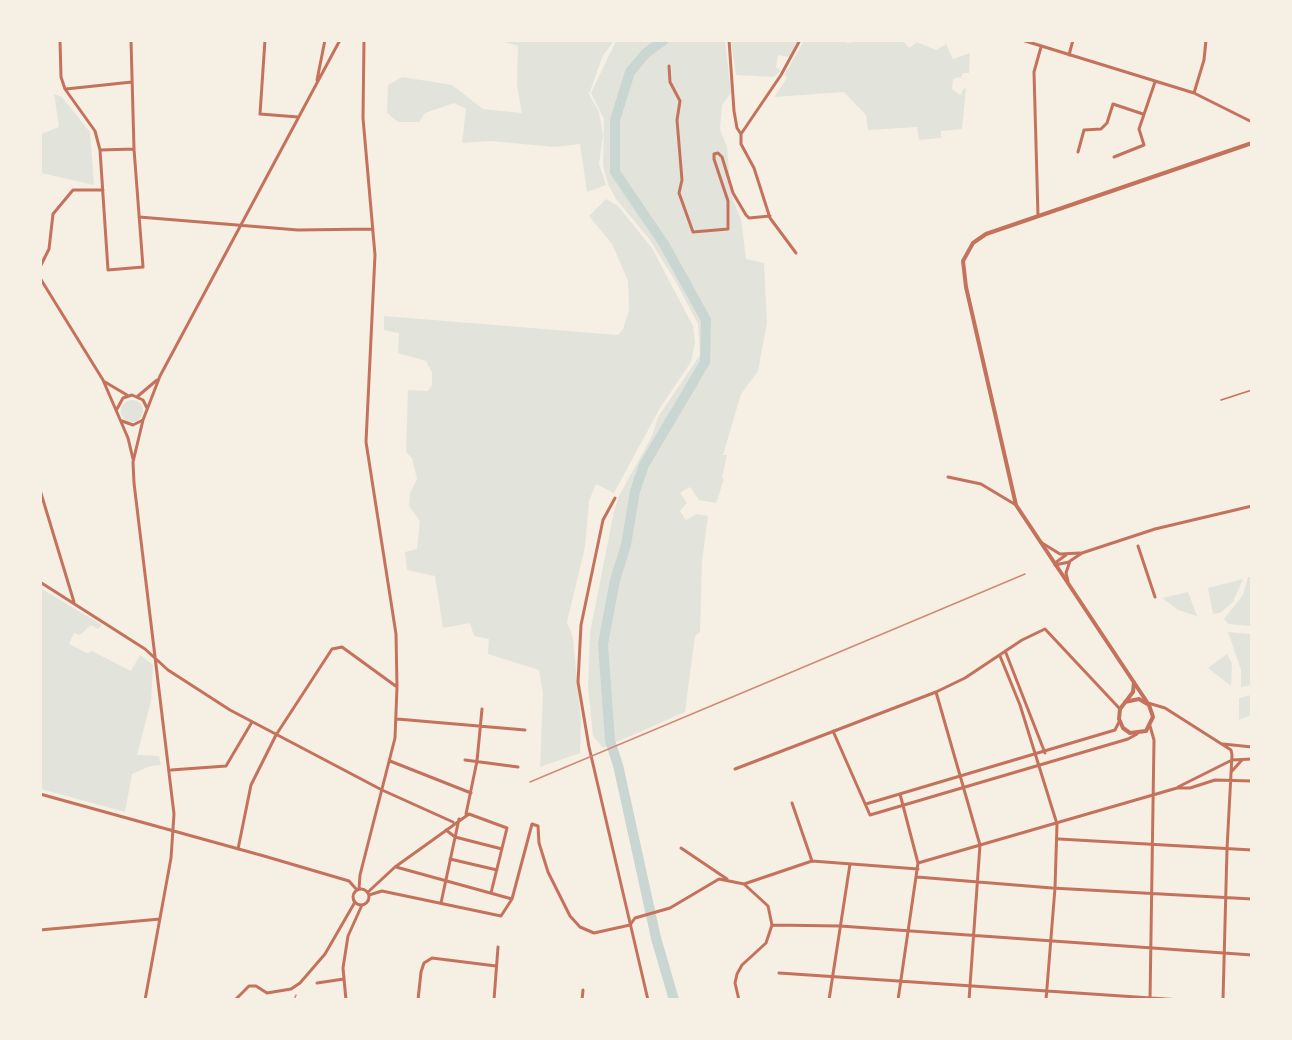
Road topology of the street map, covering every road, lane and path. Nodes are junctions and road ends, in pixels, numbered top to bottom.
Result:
1 (60, 40) edge
2 (131, 40) edge
3 (266, 40) edge
4 (324, 40) edge
5 (340, 40) edge
6 (364, 40) edge
7 (729, 40) edge
8 (801, 40) edge
9 (1022, 40) edge
10 (1073, 40) edge
11 (1206, 40) edge
12 (1041, 47) junction
13 (1069, 55) junction
14 (669, 66) dead end
15 (132, 82) junction
16 (1155, 82) junction
17 (316, 84) junction
18 (65, 89) junction
19 (1194, 93) junction
20 (1143, 114) junction
21 (298, 117) junction
22 (1251, 123) edge
23 (741, 134) junction
24 (1251, 143) edge
25 (134, 149) junction
26 (100, 150) junction
27 (1078, 152) dead end
28 (1114, 157) dead end
29 (103, 190) junction
30 (770, 216) junction
31 (1038, 216) junction
32 (139, 217) junction
33 (242, 226) junction
34 (374, 229) junction
35 (796, 253) dead end
36 (40, 267) edge
37 (40, 278) edge
38 (160, 376) junction
39 (103, 380) junction
40 (1251, 390) edge
41 (128, 395) junction
42 (138, 396) junction
43 (1221, 400) dead end
44 (147, 410) junction
45 (117, 411) junction
46 (120, 420) junction
47 (143, 420) junction
48 (134, 462) junction
49 (948, 477) dead end
50 (40, 490) edge
51 (41, 497) edge
52 (615, 498) dead end
53 (1016, 505) junction
54 (1251, 506) edge
55 (1036, 537) junction
56 (1138, 546) dead end
57 (1082, 553) junction
58 (1066, 555) junction
59 (1070, 561) junction
60 (1054, 564) junction
61 (40, 582) edge
62 (1071, 589) junction
63 (1155, 597) dead end
64 (75, 603) junction
65 (1006, 652) junction
66 (1000, 656) junction
67 (157, 659) junction
68 (1134, 681) junction
69 (398, 687) junction
70 (936, 692) junction
71 (1125, 702) junction
72 (1147, 702) junction
73 (1120, 709) junction
74 (482, 710) dead end
75 (397, 719) junction
76 (252, 722) junction
77 (1119, 722) junction
78 (480, 726) junction
79 (1150, 726) junction
80 (525, 730) dead end
81 (833, 731) junction
82 (1137, 734) junction
83 (276, 735) junction
84 (1220, 743) junction
85 (1251, 747) edge
86 (1045, 753) junction
87 (1036, 755) junction
88 (1245, 759) junction
89 (1251, 759) edge
90 (465, 760) dead end
91 (1232, 760) junction
92 (390, 761) junction
93 (477, 761) junction
94 (1040, 765) junction
95 (518, 767) dead end
96 (735, 769) dead end
97 (171, 770) junction
98 (961, 776) junction
99 (1230, 778) junction
100 (1251, 782) edge
101 (965, 786) junction
102 (1177, 788) junction
103 (382, 790) junction
104 (471, 793) junction
105 (40, 794) edge
106 (900, 794) junction
107 (1152, 797) junction
108 (792, 803) dead end
109 (866, 804) junction
110 (902, 805) junction
111 (467, 815) junction
112 (459, 819) junction
113 (453, 822) junction
114 (1057, 824) junction
115 (446, 830) junction
116 (174, 833) junction
117 (455, 837) junction
118 (1058, 839) junction
119 (980, 845) junction
120 (1153, 845) junction
121 (681, 848) dead end
122 (238, 849) junction
123 (502, 849) junction
124 (1227, 849) junction
125 (1251, 850) edge
126 (450, 859) junction
127 (813, 861) junction
128 (918, 863) junction
129 (850, 864) junction
130 (395, 867) junction
131 (918, 869) junction
132 (498, 870) junction
133 (917, 876) junction
134 (728, 880) junction
135 (446, 881) junction
136 (977, 881) junction
137 (744, 884) junction
138 (1055, 888) junction
139 (358, 890) junction
140 (1150, 892) junction
141 (491, 893) junction
142 (369, 894) junction
143 (1227, 898) junction
144 (512, 899) junction
145 (1251, 899) edge
146 (355, 902) junction
147 (441, 903) junction
148 (362, 905) junction
149 (160, 919) junction
150 (630, 925) junction
151 (772, 925) junction
152 (840, 926) junction
153 (40, 930) edge
154 (909, 931) junction
155 (973, 936) junction
156 (1050, 940) junction
157 (498, 947) dead end
158 (1151, 947) junction
159 (1225, 954) junction
160 (1251, 956) edge
161 (496, 966) junction
162 (779, 973) dead end
163 (833, 977) junction
164 (344, 979) junction
165 (317, 982) dead end
166 (901, 983) junction
167 (969, 986) junction
168 (583, 990) dead end
169 (1046, 991) junction
170 (1150, 998) edge
171 (145, 999) edge
172 (235, 999) edge
173 (346, 999) edge
174 (418, 999) edge
175 (494, 999) edge
176 (582, 999) edge
177 (648, 999) edge
178 (739, 999) edge
179 (829, 999) edge
180 (898, 999) edge
181 (969, 999) edge
182 (1046, 999) edge
183 (1181, 999) edge
184 (1223, 999) edge

1 - 18 street
2 - 15 street
3 - 21 street
4 - 17 street
5 - 17 street
6 - 34 street
7 - 23 street
8 - 23 street
9 - 12 street
10 - 13 street
11 - 19 street
12 - 13 street
12 - 31 street
13 - 16 street
14 - 30 street
15 - 18 street
15 - 25 street
16 - 19 street
16 - 20 street
17 - 21 street
18 - 26 street
19 - 22 street
20 - 27 street
20 - 28 street
21 - 33 street
23 - 30 street
24 - 31 street
25 - 26 street
25 - 32 street
26 - 29 street
29 - 32 street
29 - 36 street
30 - 35 street
31 - 53 street
32 - 33 street
33 - 34 street
33 - 38 street
34 - 69 street
37 - 39 street
38 - 42 street
38 - 44 street
39 - 41 street
39 - 45 street
40 - 43 lane
41 - 42 street
41 - 45 street
42 - 44 street
44 - 47 street
45 - 46 street
46 - 47 street
46 - 48 street
47 - 48 street
48 - 67 street
49 - 53 street
50 - 51 street
51 - 64 street
52 - 150 street
53 - 55 street
54 - 57 street
55 - 58 street
55 - 60 street
56 - 63 street
57 - 58 street
57 - 59 street
58 - 60 street
59 - 60 street
59 - 62 street
60 - 62 street
61 - 64 street
62 - 68 street
64 - 67 street
65 - 66 street
65 - 73 street
65 - 86 street
66 - 70 street
66 - 87 street
67 - 76 street
67 - 97 street
68 - 71 street
68 - 72 street
69 - 75 street
69 - 83 street
70 - 81 street
70 - 98 street
71 - 72 street
71 - 73 street
72 - 79 street
72 - 84 street
73 - 77 street
74 - 78 street
75 - 78 street
75 - 92 street
76 - 83 street
76 - 97 street
77 - 82 street
77 - 86 street
78 - 80 street
78 - 93 street
79 - 82 street
79 - 107 street
81 - 96 street
81 - 109 street
82 - 94 street
83 - 103 street
83 - 122 street
84 - 85 street
84 - 91 street
86 - 87 street
87 - 94 street
87 - 98 street
88 - 89 street
88 - 91 street
88 - 99 street
90 - 93 street
91 - 99 street
91 - 102 street
92 - 103 street
92 - 104 street
93 - 95 street
93 - 104 street
94 - 101 street
94 - 114 street
97 - 116 street
98 - 101 street
98 - 106 street
99 - 100 street
99 - 102 street
99 - 124 street
101 - 110 street
101 - 119 street
102 - 107 street
103 - 113 street
103 - 139 street
104 - 111 street
105 - 116 street
106 - 109 street
106 - 110 street
107 - 114 street
107 - 120 street
108 - 127 street
109 - 110 street
110 - 128 street
111 - 112 street
111 - 123 street
112 - 113 street
112 - 117 street
113 - 115 street
114 - 118 street
114 - 119 street
115 - 117 street
115 - 130 street
116 - 122 street
116 - 149 street
117 - 123 street
117 - 126 street
118 - 120 street
118 - 138 street
119 - 128 street
119 - 136 street
120 - 124 street
120 - 140 street
121 - 134 street
122 - 139 street
123 - 132 street
124 - 125 street
124 - 143 street
126 - 132 street
126 - 135 street
127 - 129 street
127 - 137 street
128 - 131 street
129 - 131 street
129 - 152 street
130 - 135 street
130 - 142 street
131 - 133 street
132 - 141 street
133 - 136 street
133 - 154 street
134 - 137 street
134 - 150 street
135 - 141 street
135 - 147 street
136 - 138 street
136 - 155 street
137 - 151 street
138 - 140 street
138 - 156 street
139 - 142 street
139 - 146 street
140 - 143 street
140 - 158 street
141 - 144 street
142 - 147 street
142 - 148 street
143 - 145 street
143 - 159 street
144 - 147 street
144 - 150 street
146 - 148 street
146 - 172 street
148 - 164 street
149 - 153 street
149 - 171 street
150 - 177 street
151 - 152 street
151 - 178 street
152 - 154 street
152 - 163 street
154 - 155 street
154 - 166 street
155 - 156 street
155 - 167 street
156 - 158 street
156 - 169 street
157 - 161 street
158 - 159 street
158 - 170 street
159 - 160 street
159 - 184 street
161 - 174 street
161 - 175 street
162 - 163 street
163 - 166 street
163 - 179 street
164 - 165 street
164 - 173 street
166 - 167 street
166 - 180 street
167 - 169 street
167 - 181 street
168 - 176 street
169 - 170 street
169 - 182 street
170 - 183 street

